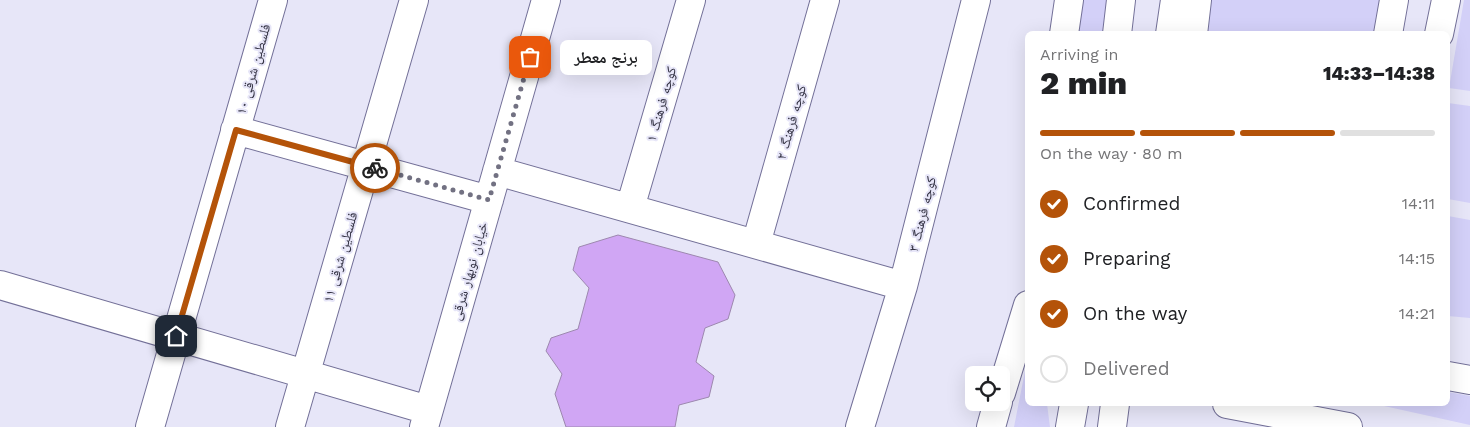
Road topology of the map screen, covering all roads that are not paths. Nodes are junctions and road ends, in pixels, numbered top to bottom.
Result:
1 (273, 0) edge
2 (414, 0) edge
3 (546, 0) edge
4 (691, 0) edge
5 (825, 0) edge
6 (976, 0) edge
7 (1068, 0) edge
8 (1121, 0) edge
9 (1175, 0) edge
10 (1197, 0) edge
11 (1394, 0) edge
12 (1446, 0) edge
13 (1064, 31) edge
14 (1117, 31) edge
15 (1170, 31) edge
16 (1193, 31) edge
17 (1389, 31) edge
18 (1441, 31) edge
19 (236, 130) junction
20 (366, 166) junction
21 (497, 171) junction
22 (489, 200) junction
23 (630, 208) junction
24 (756, 244) junction
25 (0, 285) edge
26 (903, 286) junction
27 (1025, 315) edge
28 (176, 336) junction
29 (1009, 366) edge
30 (306, 374) junction
31 (1450, 376) edge
32 (1470, 380) edge
33 (1074, 406) edge
34 (1115, 406) edge
35 (1238, 406) edge
36 (995, 411) edge
37 (426, 419) edge
38 (150, 427) edge
39 (290, 427) edge
40 (860, 427) edge
41 (991, 427) edge
42 (1070, 427) edge
43 (1112, 427) edge
44 (1348, 427) edge

1 - 19 street, فلسطین شرقی ۱۰
2 - 20 street, فلسطین شرقی ۱۱
3 - 21 street, خیابان نوبهار شرقی
4 - 23 street, کوچه فرهنگ ۱
5 - 24 street, کوچه فرهنگ ۲
6 - 26 street, کوچه فرهنگ ۳
7 - 13 street
8 - 14 street
9 - 15 street
10 - 16 street
11 - 17 street
12 - 18 street
19 - 20 street
19 - 28 street, فلسطین شرقی ۱۰
20 - 22 street
20 - 30 street, فلسطین شرقی ۱۱
21 - 22 street, خیابان نوبهار شرقی
21 - 23 street
22 - 37 street, خیابان نوبهار شرقی
23 - 24 street
24 - 26 street
25 - 28 street
26 - 40 street, کوچه فرهنگ ۳
27 - 29 street
28 - 30 street
28 - 38 street, فلسطین شرقی ۱۰
30 - 37 street
30 - 39 street, فلسطین شرقی ۱۱
31 - 32 street
33 - 42 street
34 - 43 street
35 - 44 street
36 - 41 street

